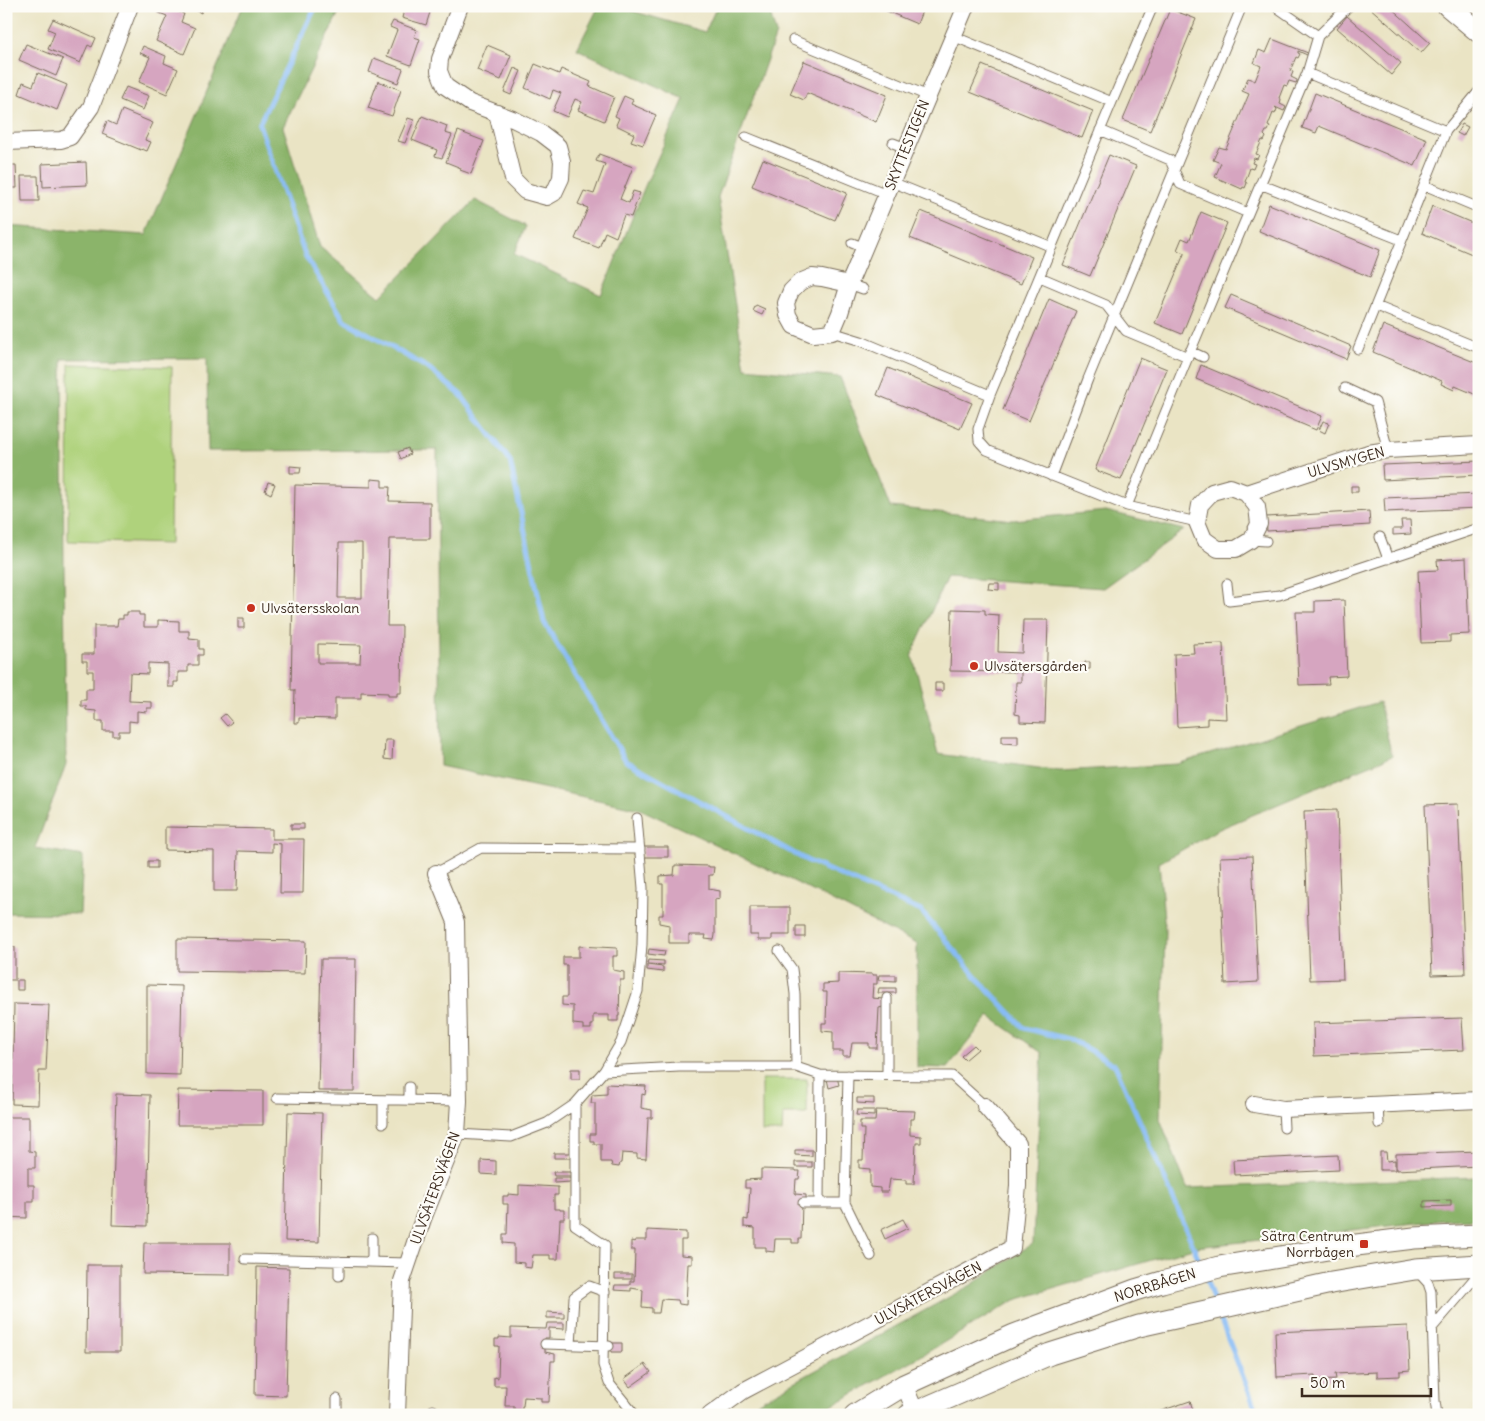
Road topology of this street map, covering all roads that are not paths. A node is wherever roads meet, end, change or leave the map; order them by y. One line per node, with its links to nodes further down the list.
1 (130, 6): 21 (street)
2 (460, 6): 17 (street)
3 (966, 6): 10 (street, SKYTTESTIGEN)
4 (1153, 6): 16 (lane)
5 (1242, 6): 22 (lane)
6 (1275, 6): 11 (lane)
7 (1349, 6): 11 (lane)
8 (1448, 6): 9 (street)
9 (1479, 32)
10 (953, 36): 15 (street, SKYTTESTIGEN); 16 (lane)
11 (1318, 36): 13 (lane)
12 (793, 40): 15 (lane)
13 (1307, 73): 19 (lane); 23 (lane)
14 (1479, 91): 19 (lane)
15 (928, 96): 25 (street, SKYTTESTIGEN)
16 (1112, 102): 18 (lane)
17 (497, 113): 17 (street)
18 (1100, 130): 22 (lane); 29 (lane)
19 (1446, 131): 24 (lane)
20 (746, 137): 25 (lane)
21 (6, 142)
22 (1174, 170): 27 (lane); 33 (lane)
23 (1260, 184): 27 (lane); 28 (lane)
24 (1424, 185): 26 (lane); 28 (lane)
25 (890, 188): 29 (lane); 31 (street, SKYTTESTIGEN)
26 (1479, 208)
27 (1248, 213): 37 (lane)
28 (1401, 240): 32 (lane)
29 (1052, 247): 30 (lane)
30 (1040, 277): 33 (lane); 40 (lane)
31 (856, 286): 34 (street, SKYTTESTIGEN); 34 (street)
32 (1376, 306): 35 (lane); 36 (lane)
33 (1114, 316): 37 (lane); 43 (lane)
34 (832, 332): 40 (lane)
35 (1479, 348)
36 (1358, 349)
37 (1189, 354): 38 (lane); 45 (lane)
38 (1203, 356)
39 (1345, 388): 42 (lane)
40 (990, 395): 43 (lane)
41 (1479, 445): 42 (street, ULVSMYGEN)
42 (1388, 450): 44 (street, ULVSMYGEN)
43 (1051, 476): 45 (lane)
44 (1246, 493): 46 (street, ULVSMYGEN); 46 (street)
45 (1127, 506): 46 (lane)
46 (1197, 522)
47 (1479, 528): 49 (lane)
48 (1380, 537): 49 (lane)
49 (1388, 559): 50 (lane)
50 (1227, 584)
51 (637, 818): 52 (lane)
52 (640, 849): 53 (lane); 57 (lane)
53 (436, 873): 66 (street, ULVSÄTERSVÄGEN)
54 (779, 950): 56 (lane)
55 (887, 998): 60 (lane)
56 (796, 1067): 57 (lane); 58 (lane)
57 (604, 1071): 67 (lane)
58 (820, 1075): 59 (lane); 77 (lane)
59 (848, 1075): 60 (lane); 78 (lane)
60 (887, 1075): 70 (lane)
61 (409, 1087): 64 (lane)
62 (277, 1098): 63 (lane)
63 (383, 1100): 64 (lane); 72 (lane)
64 (409, 1100): 66 (lane)
65 (1479, 1100): 69 (street)
66 (458, 1101): 75 (street, ULVSÄTERSVÄGEN)
67 (575, 1104): 75 (lane); 90 (lane)
68 (1254, 1104): 71 (street)
69 (1378, 1105): 71 (street); 73 (lane)
70 (984, 1106): 101 (street, ULVSÄTERSVÄGEN)
71 (1283, 1109): 74 (lane)
72 (383, 1122)
73 (1380, 1124)
74 (1284, 1128)
75 (457, 1134): 85 (street, ULVSÄTERSVÄGEN)
76 (803, 1203): 77 (lane)
77 (819, 1203): 78 (lane)
78 (845, 1203): 81 (lane)
79 (1479, 1235): 95 (street, NORRBÅGEN)
80 (372, 1238): 84 (lane)
81 (871, 1256)
82 (246, 1259): 83 (lane)
83 (340, 1261): 84 (lane); 89 (lane)
84 (372, 1262): 85 (lane)
85 (408, 1263): 99 (street, ULVSÄTERSVÄGEN)
86 (1479, 1265): 87 (street)
87 (1415, 1269): 91 (lane); 97 (street)
88 (1479, 1273): 91 (lane)
89 (339, 1276)
90 (604, 1292): 93 (lane); 94 (lane)
91 (1432, 1328): 103 (lane)
92 (545, 1344): 93 (lane)
93 (571, 1345): 94 (lane)
94 (606, 1346): 100 (lane)
95 (904, 1385): 97 (street); 102 (street, NORRBÅGEN)
96 (337, 1399): 98 (lane)
97 (914, 1414)
98 (336, 1415)
99 (397, 1415)
100 (635, 1415)
101 (710, 1415)
102 (855, 1415)
103 (1437, 1415)

